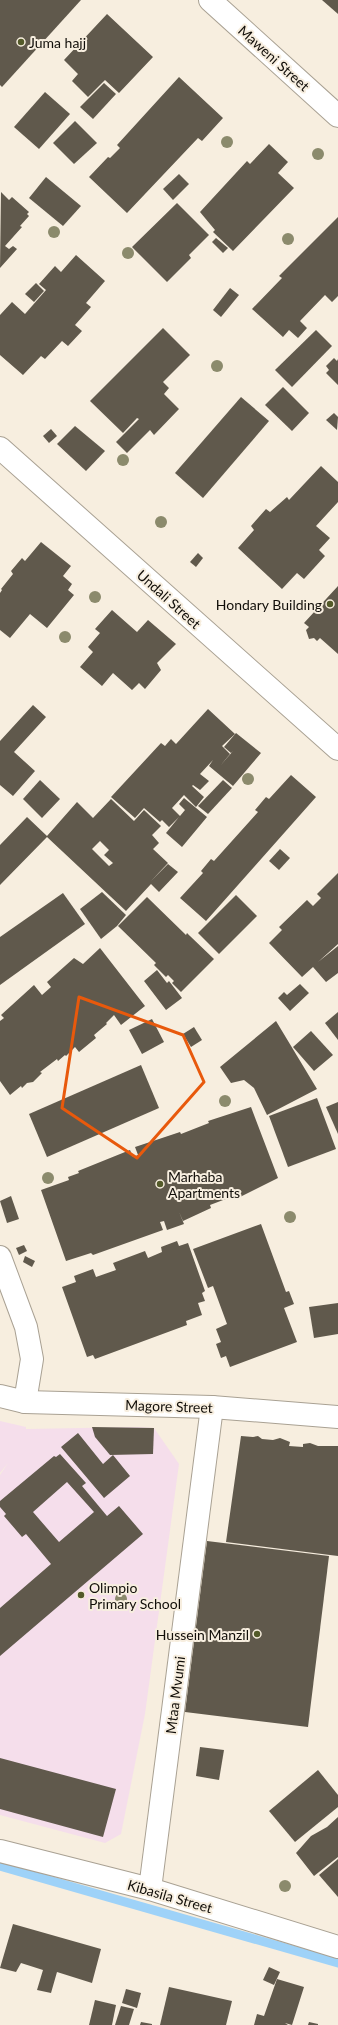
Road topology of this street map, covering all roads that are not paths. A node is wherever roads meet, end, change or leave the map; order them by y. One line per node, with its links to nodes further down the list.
1 (210, 0): 2 (street, Maweni Street)
2 (338, 116)
3 (0, 448): 4 (street, Undali Street)
4 (338, 749)
5 (0, 1257): 7 (street)
6 (0, 1396): 7 (street, Magore Street)
7 (25, 1402): 8 (street, Magore Street)
8 (212, 1407): 9 (street, Magore Street); 11 (street, Mtaa Mvumi)
9 (338, 1417)
10 (0, 1851): 11 (street, Kibasila Street)
11 (150, 1889): 12 (street, Kibasila Street)
12 (338, 1947)

